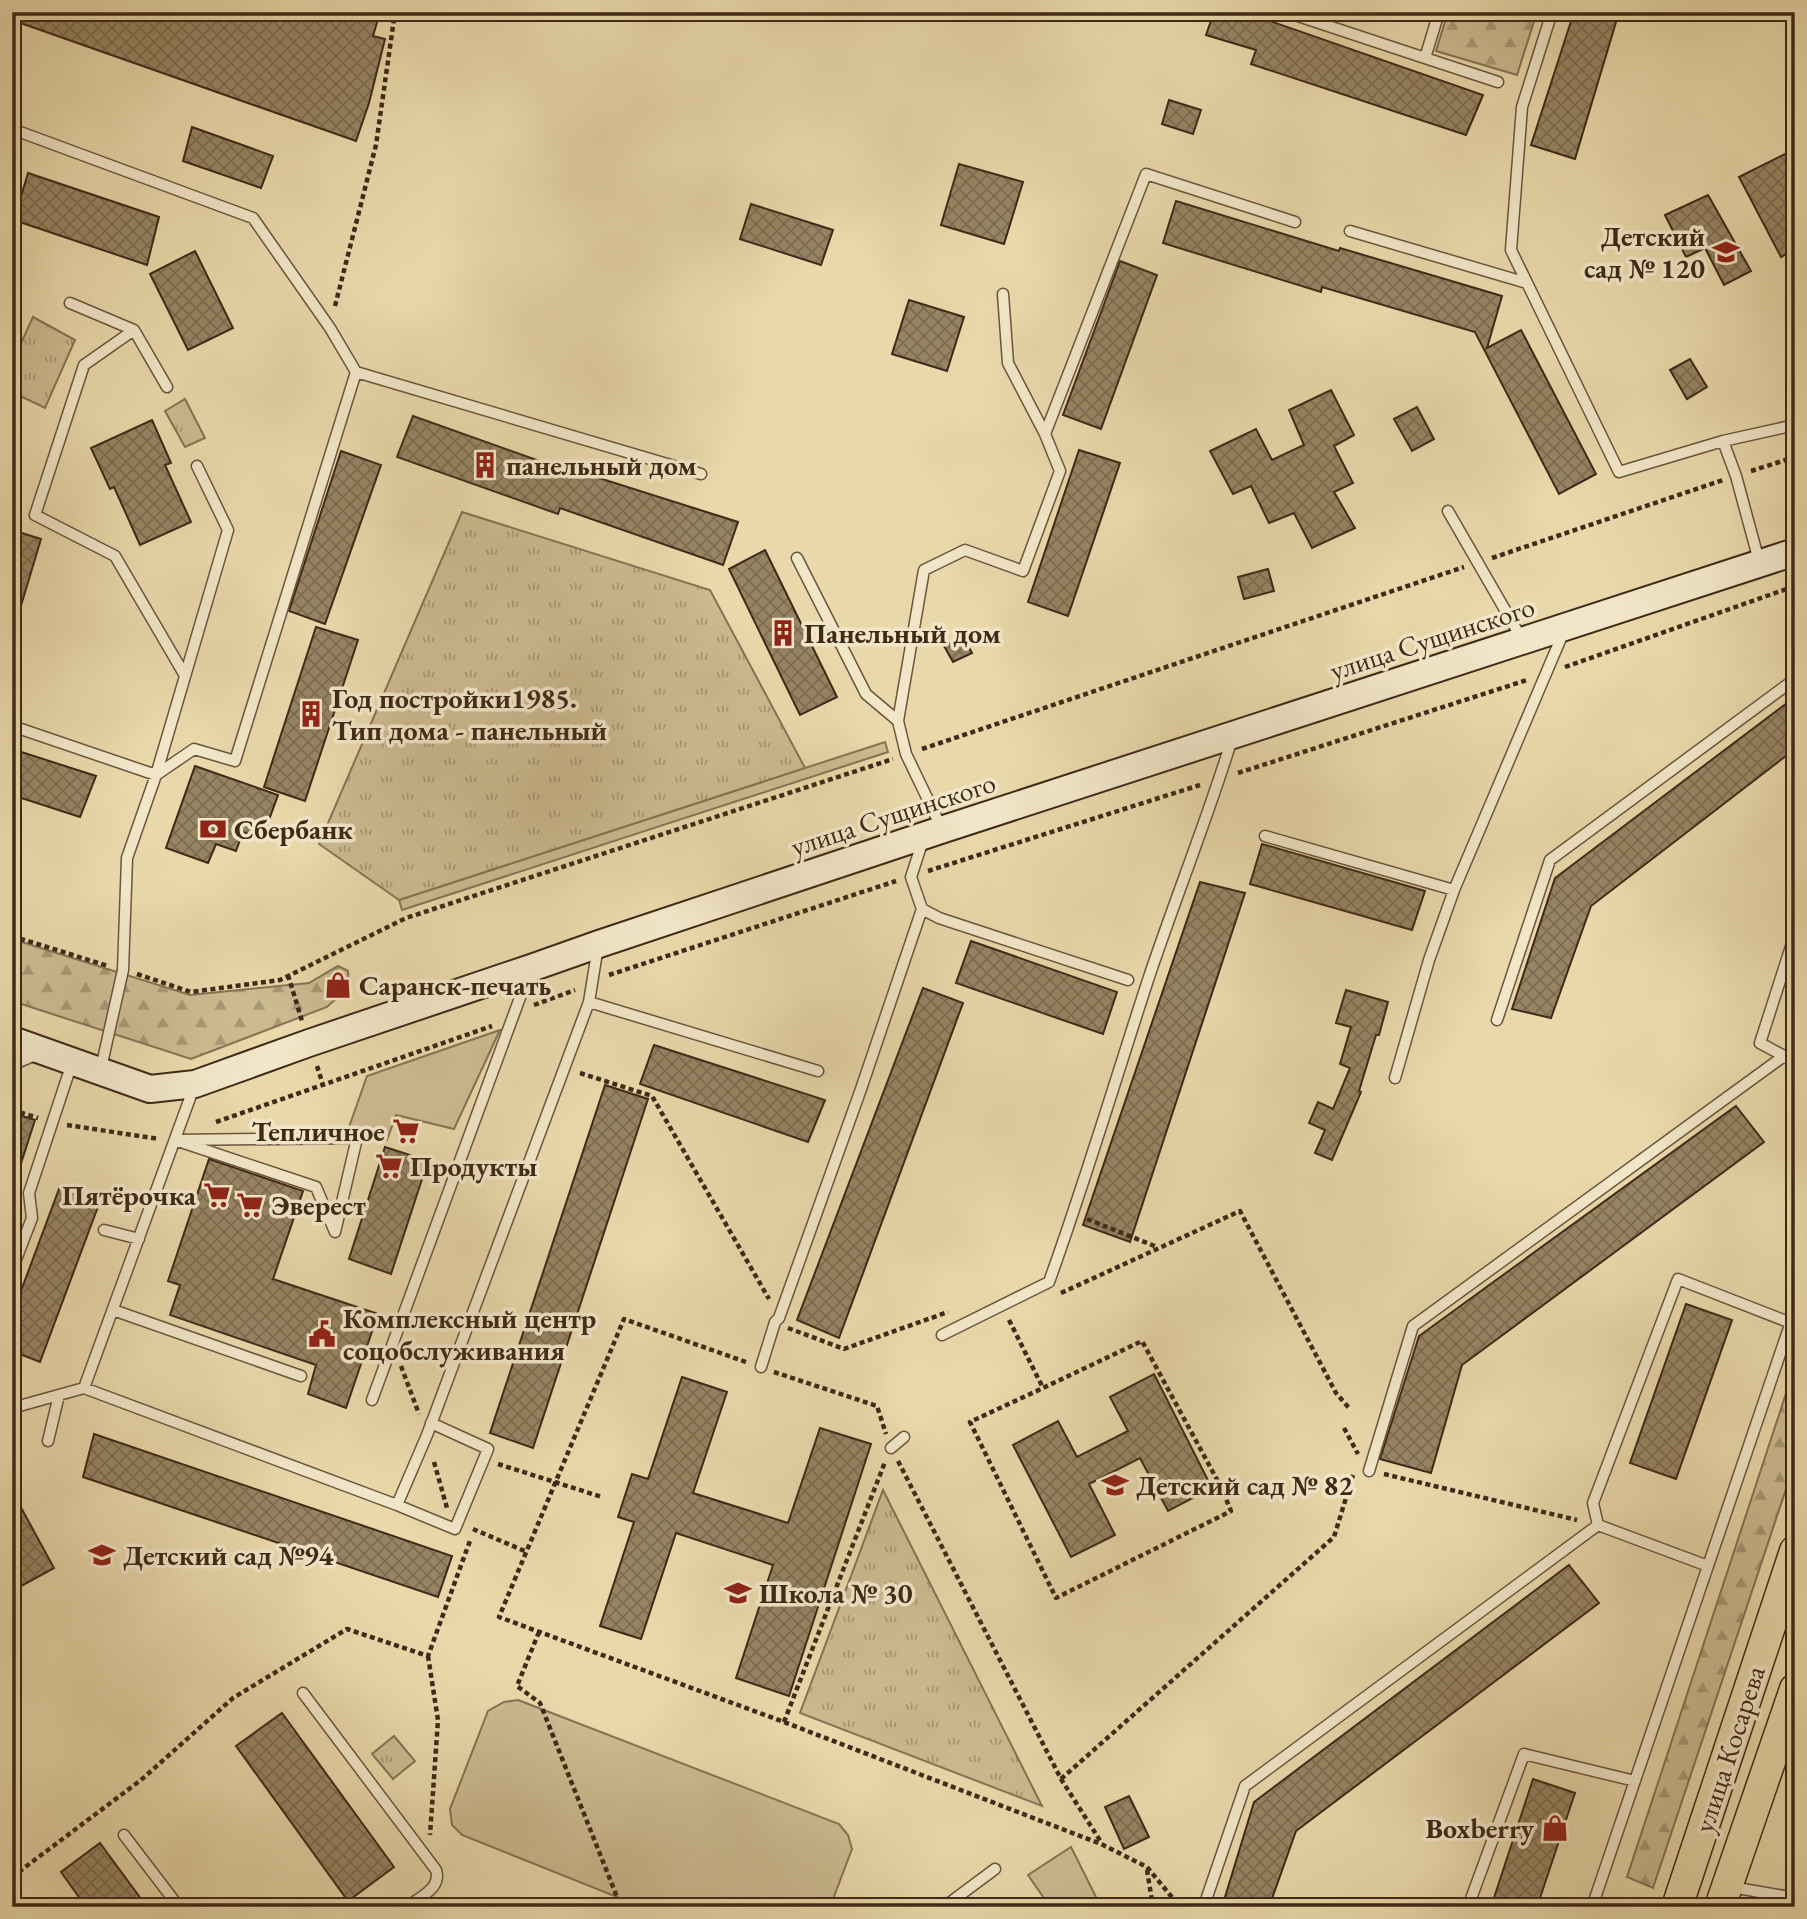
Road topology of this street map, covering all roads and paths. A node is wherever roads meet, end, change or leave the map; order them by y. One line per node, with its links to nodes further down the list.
1 (396, 12): 13 (path)
2 (1286, 12): 5 (lane)
3 (1439, 12): 5 (lane)
4 (1552, 12): 10 (lane)
5 (1425, 58): 6 (lane)
6 (1498, 82)
7 (12, 129): 13 (lane)
8 (1295, 222): 18 (lane)
9 (1350, 230): 10 (lane)
10 (1527, 283): 19 (lane)
11 (1003, 294): 18 (lane)
12 (70, 303): 14 (lane)
13 (330, 328): 15 (lane)
14 (134, 330): 16 (lane); 30 (lane)
15 (356, 372): 21 (lane); 35 (lane)
16 (167, 387)
17 (1795, 425): 19 (lane)
18 (1045, 434): 32 (lane)
19 (1723, 441): 25 (lane)
20 (197, 466): 30 (lane)
21 (701, 474)
22 (1448, 511): 28 (lane)
23 (1795, 552): 25 (street, улица Сущинского)
24 (797, 558): 32 (lane)
25 (1760, 563): 27 (street, улица Сущинского)
26 (1795, 586): 29 (path)
27 (1566, 627): 28 (street, улица Сущинского); 29 (lane)
28 (1523, 641): 34 (street, улица Сущинского)
29 (1547, 673): 36 (path); 40 (lane)
30 (184, 674): 35 (lane)
31 (1795, 679): 49 (lane)
32 (898, 721): 37 (lane)
33 (12, 726): 35 (lane)
34 (1233, 735): 36 (lane); 37 (street, улица Сущинского)
35 (156, 775): 58 (lane)
36 (1220, 779): 39 (path); 64 (lane)
37 (933, 833): 39 (lane); 43 (street, улица Сущинского)
38 (1265, 836): 40 (lane)
39 (911, 877): 41 (lane); 46 (path)
40 (1454, 890): 59 (lane)
41 (922, 909): 45 (lane); 73 (lane)
42 (1795, 934): 52 (lane)
43 (599, 944): 44 (street, улица Сущинского); 46 (lane)
44 (531, 968): 48 (lane); 60 (street, улица Сущинского)
45 (1128, 980)
46 (593, 981): 47 (lane); 48 (path)
47 (589, 1002): 56 (lane); 57 (lane)
48 (514, 1016): 63 (path); 82 (lane)
49 (1497, 1020)
50 (12, 1040): 51 (street, улица Сущинского)
51 (44, 1052): 53 (street, улица Сущинского); 55 (lane)
52 (1784, 1056): 54 (lane); 92 (lane)
53 (72, 1062): 58 (street, улица Сущинского); 62 (lane)
54 (1795, 1062)
55 (12, 1065)
56 (564, 1069): 73 (path); 85 (lane)
57 (818, 1071)
58 (100, 1072): 60 (street, улица Сущинского)
59 (1395, 1078)
60 (195, 1084): 63 (lane)
61 (12, 1110): 62 (path)
62 (52, 1122): 63 (path); 68 (lane)
63 (175, 1140): 63 (lane); 66 (lane)
64 (1073, 1214): 67 (path); 72 (lane)
65 (104, 1230): 66 (lane)
66 (139, 1239): 70 (lane)
67 (1158, 1247): 69 (path); 84 (path)
68 (12, 1270)
69 (1058, 1294)
70 (113, 1310): 78 (lane); 79 (lane)
71 (1795, 1310): 74 (lane)
72 (992, 1311): 73 (path); 76 (lane)
73 (777, 1320): 77 (lane)
74 (1791, 1323): 97 (lane); 101 (lane)
75 (1008, 1325): 80 (path)
76 (942, 1335)
77 (761, 1367): 89 (path); 93 (path)
78 (301, 1376)
79 (84, 1388): 81 (lane); 95 (lane)
80 (1043, 1388): 80 (path)
81 (59, 1395): 83 (lane); 88 (lane)
82 (372, 1400)
83 (12, 1408)
84 (1349, 1408)
85 (431, 1423): 90 (lane); 95 (lane)
86 (1344, 1427): 91 (path)
87 (904, 1437): 89 (lane)
88 (48, 1441)
89 (891, 1448): 106 (path); 107 (path)
90 (484, 1459): 93 (path); 96 (lane)
91 (1356, 1468): 92 (path); 107 (path)
92 (1369, 1471): 97 (path)
93 (555, 1482): 94 (path); 100 (path)
94 (602, 1497)
95 (397, 1504): 96 (lane)
96 (458, 1523): 98 (path)
97 (1598, 1525): 101 (lane); 117 (lane)
98 (474, 1529): 100 (path); 103 (path)
99 (1795, 1551): 126 (main road, улица Косарева)
100 (527, 1552): 102 (path)
101 (1708, 1566): 108 (lane)
102 (539, 1632): 106 (path); 120 (path)
103 (429, 1656): 111 (path); 114 (path)
104 (1795, 1689): 115 (main road, улица Косарева)
105 (303, 1693): 111 (lane)
106 (784, 1722): 110 (path)
107 (1061, 1779): 110 (path)
108 (1635, 1782): 124 (lane); 125 (lane)
109 (124, 1835): 118 (lane)
110 (1101, 1844): 112 (path)
111 (429, 1860): 119 (lane)
112 (1147, 1867): 122 (path); 123 (path)
113 (995, 1869): 121 (lane)
114 (12, 1877)
115 (1724, 1896): 116 (lane)
116 (1795, 1896)
117 (1207, 1897)
118 (179, 1907)
119 (407, 1907)
120 (621, 1907)
121 (944, 1907)
122 (1153, 1907)
123 (1180, 1907)
124 (1468, 1907)
125 (1592, 1907)
126 (1677, 1907)

